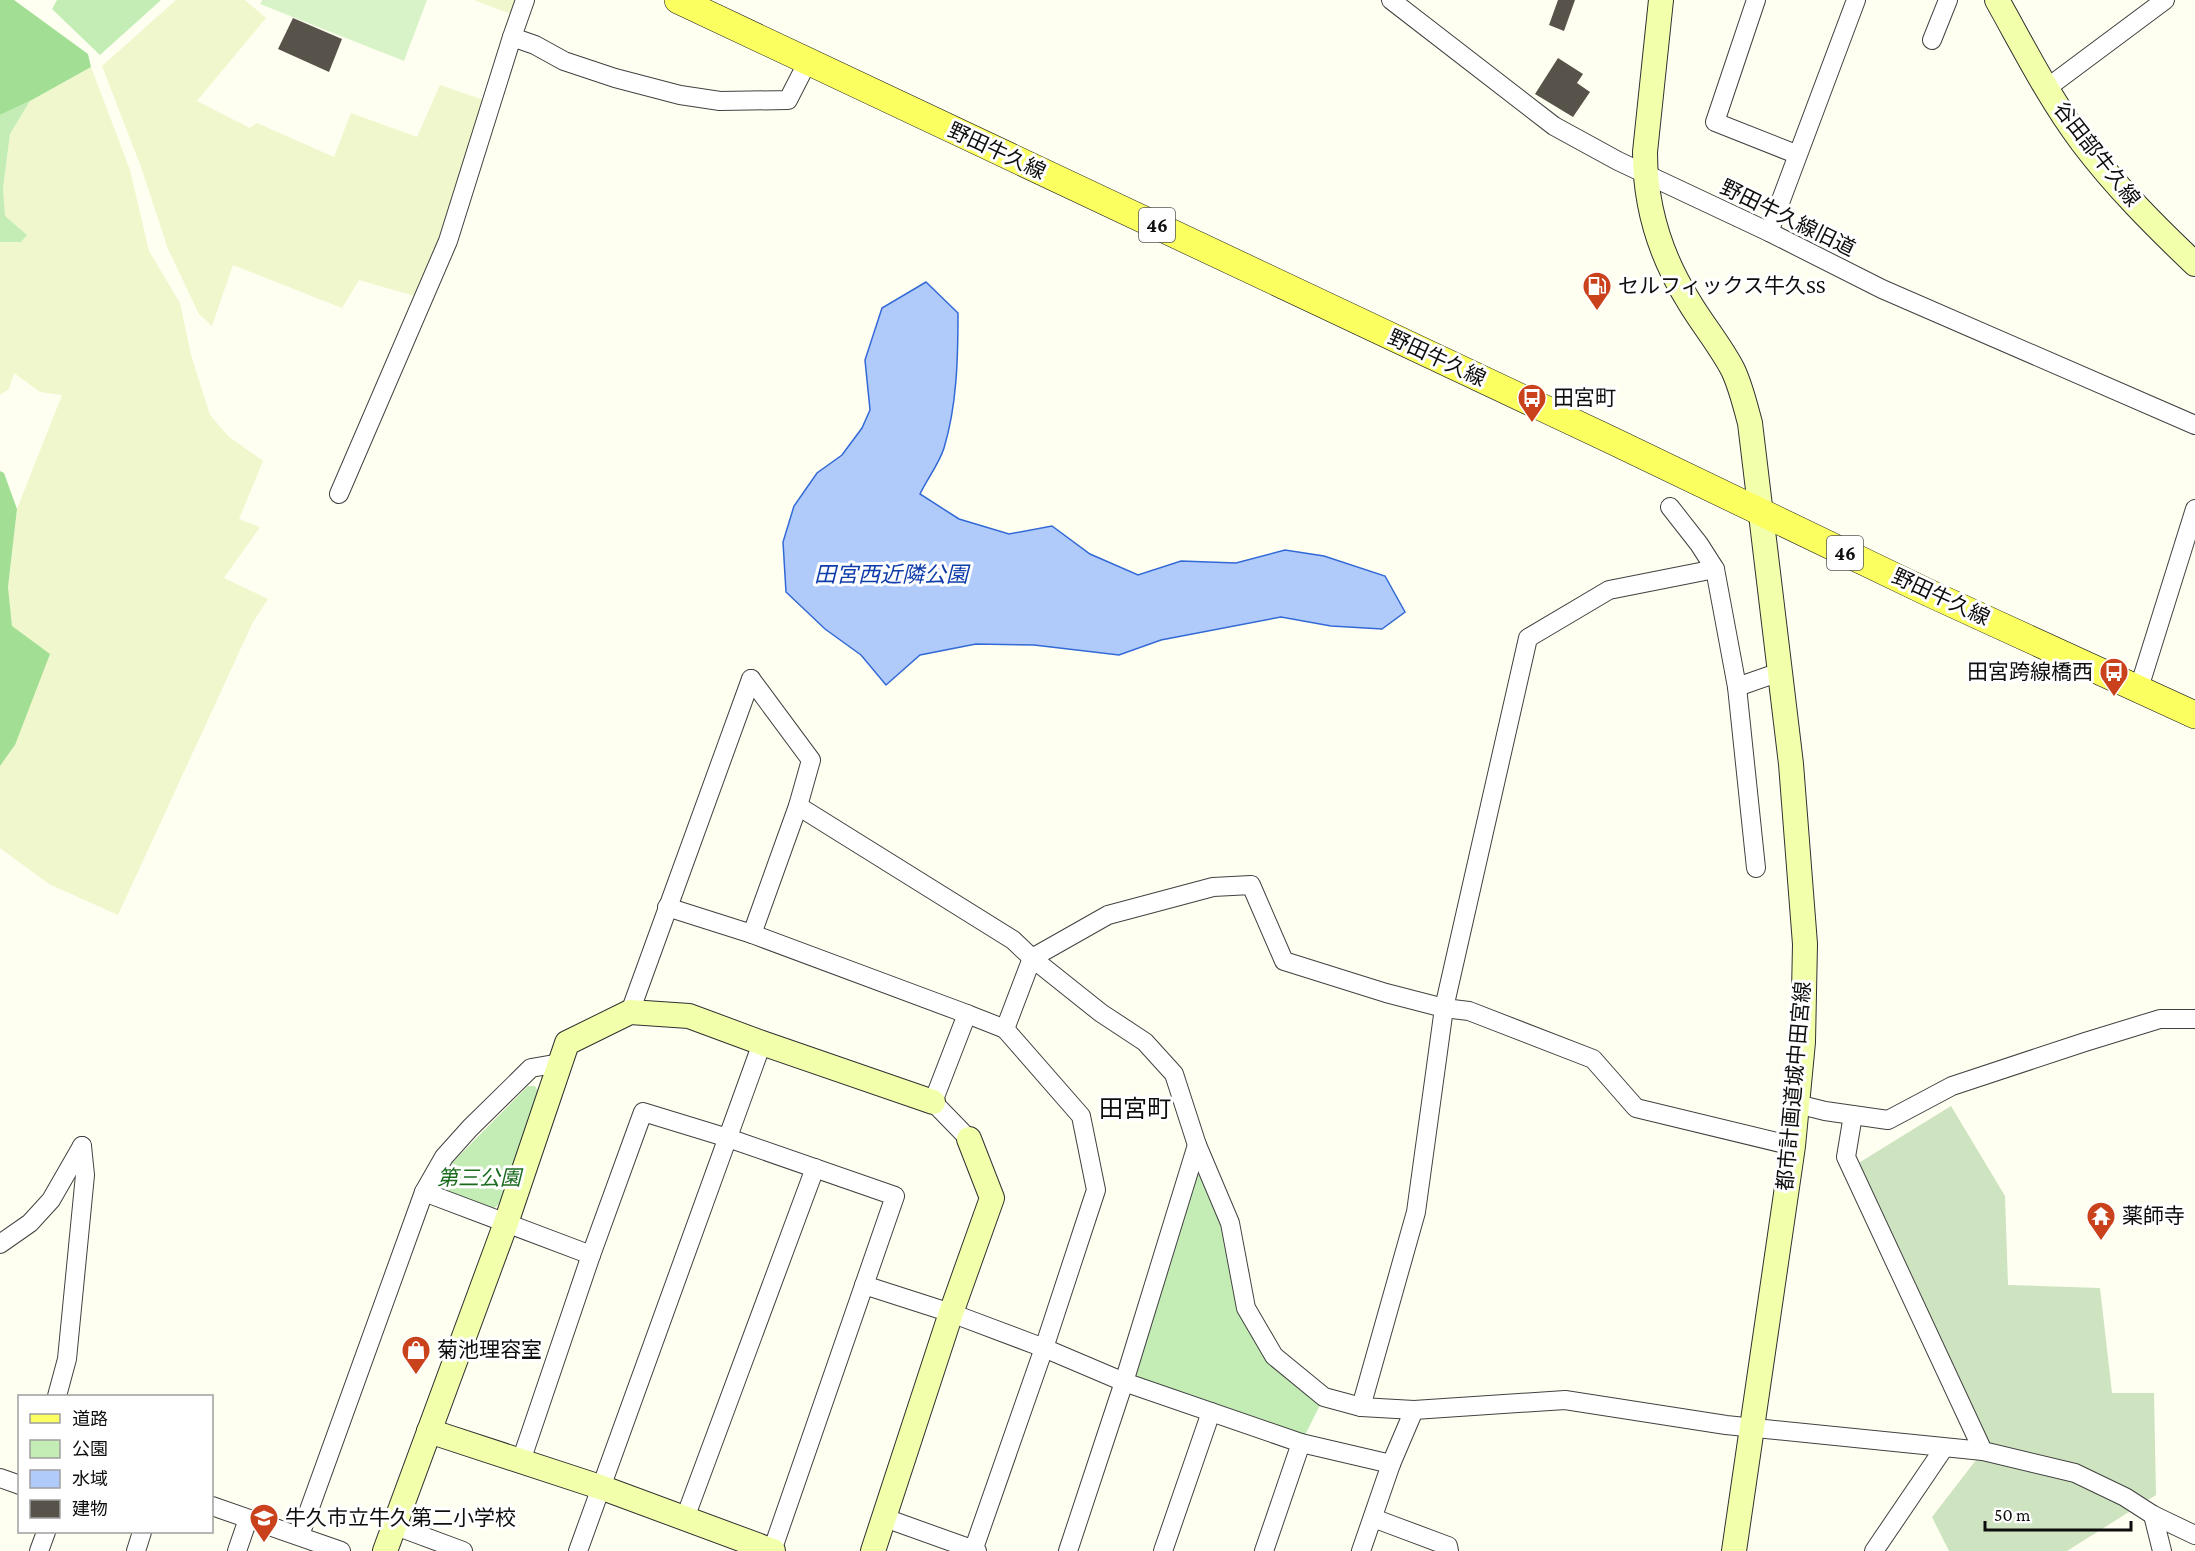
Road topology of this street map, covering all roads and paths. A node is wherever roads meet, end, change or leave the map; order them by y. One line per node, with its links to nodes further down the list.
1 (525, 0): 10 (street)
2 (678, 0): 12 (main road, 野田牛久線 / 46)
3 (1391, 0): 15 (street, 野田牛久線旧道)
4 (1661, 0): 15 (street, 都市計画道城中田宮線)
5 (1756, 0): 14 (street)
6 (1856, 0): 14 (street)
7 (1948, 0): 11 (street)
8 (1997, 0): 13 (street, 谷田部牛久線)
9 (2165, 0): 13 (street)
10 (512, 37): 12 (street); 19 (street)
11 (1932, 40)
12 (808, 61): 22 (main road, 野田牛久線 / 46)
13 (2047, 88): 17 (street, 谷田部牛久線)
14 (1796, 154): 16 (street)
15 (1645, 174): 16 (street, 野田牛久線旧道); 22 (street, 都市計画道城中田宮線)
16 (1769, 232): 18 (street, 野田牛久線旧道)
17 (2195, 264)
18 (2195, 425)
19 (339, 494)
20 (1670, 507): 23 (street)
21 (2195, 509): 26 (street)
22 (1761, 512): 24 (street, 都市計画道城中田宮線); 26 (main road, 野田牛久線 / 46)
23 (1715, 569): 25 (street); 33 (street)
24 (1780, 672): 25 (street); 41 (street, 都市計画道城中田宮線)
25 (1737, 687): 29 (street)
26 (2139, 688): 27 (main road, 野田牛久線 / 46)
27 (2195, 715)
28 (798, 806): 30 (street); 31 (street); 32 (street)
29 (1756, 868)
30 (667, 907): 31 (street); 34 (street)
31 (752, 934): 35 (street)
32 (1032, 958): 33 (street); 37 (street); 45 (street)
33 (1444, 1008): 46 (street); 57 (street)
34 (630, 1012): 38 (street); 39 (street)
35 (967, 1014): 37 (street); 40 (street)
36 (2195, 1019): 42 (street)
37 (1005, 1029): 54 (street)
38 (762, 1043): 40 (street); 43 (street)
39 (560, 1063): 48 (street); 49 (street)
40 (933, 1102): 44 (street)
41 (1797, 1104): 42 (street); 46 (street, 都市計画道城中田宮線)
42 (1853, 1115): 64 (street)
43 (728, 1138): 47 (street); 51 (street); 69 (street)
44 (969, 1139): 53 (street)
45 (1197, 1145): 55 (street); 57 (street)
46 (1793, 1146): 60 (street, 都市計画道城中田宮線)
47 (815, 1168): 52 (street); 72 (street)
48 (424, 1192): 49 (street); 80 (street)
49 (506, 1222): 51 (street); 61 (street)
50 (0, 1244): 56 (street)
51 (591, 1256): 65 (street)
52 (864, 1285): 53 (street); 88 (street)
53 (951, 1313): 54 (street); 73 (street)
54 (1044, 1348): 55 (street); 90 (street)
55 (1124, 1382): 59 (street); 91 (street)
56 (57, 1395)
57 (1361, 1407): 58 (street)
58 (1414, 1410): 60 (street); 66 (street)
59 (1211, 1412): 62 (street); 92 (street)
60 (1751, 1428): 63 (street); 96 (street, 都市計画道城中田宮線)
61 (429, 1431): 65 (street); 76 (street)
62 (1301, 1443): 66 (street); 93 (street)
63 (1944, 1448): 64 (street); 97 (street)
64 (1983, 1451): 71 (street)
65 (521, 1461): 69 (street)
66 (1391, 1464): 74 (street)
67 (0, 1478): 68 (street)
68 (18, 1484)
69 (603, 1488): 72 (street); 87 (street)
70 (213, 1506): 75 (street)
71 (2152, 1515): 79 (street); 98 (street)
72 (685, 1518): 88 (street)
73 (885, 1518): 89 (street); 90 (street)
74 (1373, 1518): 94 (street); 95 (street)
75 (248, 1519): 80 (street); 83 (street)
76 (393, 1525): 85 (street); 86 (street)
77 (46, 1533): 81 (street)
78 (142, 1533): 82 (street)
79 (2195, 1535)
80 (300, 1536): 84 (street)
81 (39, 1551)
82 (136, 1551)
83 (237, 1551)
84 (341, 1551)
85 (385, 1551)
86 (463, 1551)
87 (578, 1551)
88 (772, 1551)
89 (873, 1551)
90 (974, 1551)
91 (1068, 1551)
92 (1163, 1551)
93 (1264, 1551)
94 (1361, 1551)
95 (1449, 1551)
96 (1734, 1551)
97 (1874, 1551)
98 (2162, 1551)

